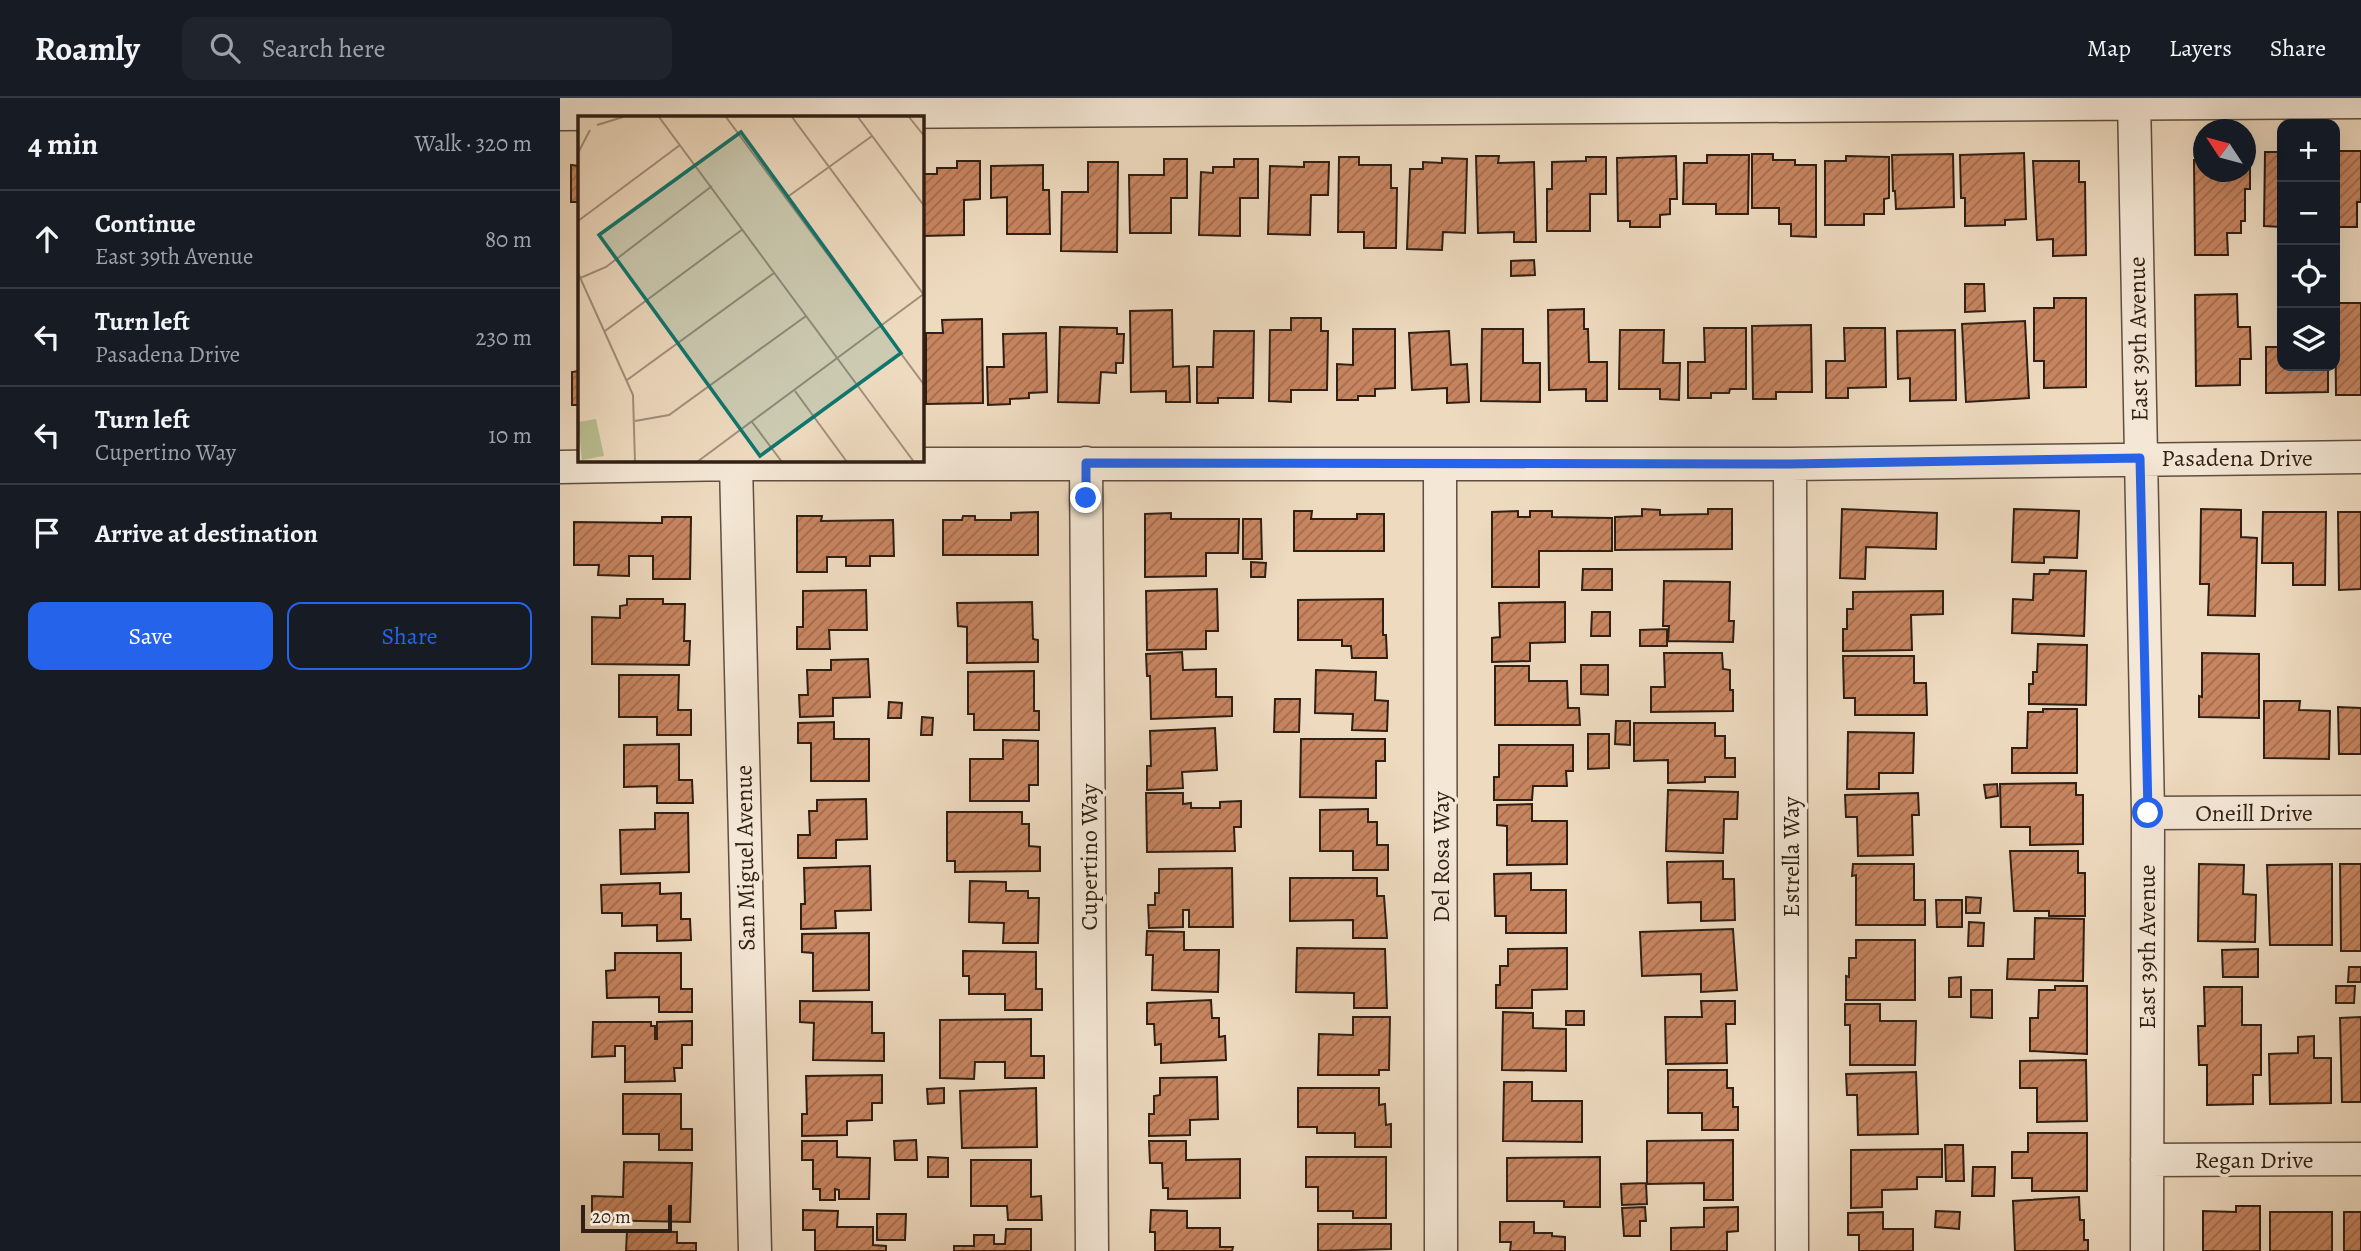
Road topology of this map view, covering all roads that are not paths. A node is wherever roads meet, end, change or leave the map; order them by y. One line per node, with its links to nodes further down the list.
1 (2134, 100): 2 (street); 3 (street); 6 (street, East 39th Avenue)
2 (2361, 102)
3 (1088, 105): 4 (street)
4 (560, 114)
5 (2361, 457): 6 (street, Pasadena Drive)
6 (2140, 458): 10 (street, Pasadena Drive); 13 (street, East 39th Avenue)
7 (1086, 463): 8 (street, Pasadena Drive); 9 (street, Pasadena Drive); 17 (street, Cupertino Way)
8 (736, 464): 11 (street, Pasadena Drive); 16 (street, San Miguel Avenue)
9 (1440, 464): 10 (street, Pasadena Drive); 18 (street, Del Rosa Way)
10 (1790, 464): 19 (street, Estrella Way)
11 (560, 467)
12 (2361, 812): 13 (street, Oneill Drive)
13 (2148, 813): 15 (street, East 39th Avenue)
14 (2361, 1159): 15 (street, Regan Drive)
15 (2147, 1160): 20 (street, East 39th Avenue)
16 (754, 1251)
17 (1091, 1251)
18 (1441, 1251)
19 (1792, 1251)
20 (2147, 1251)

